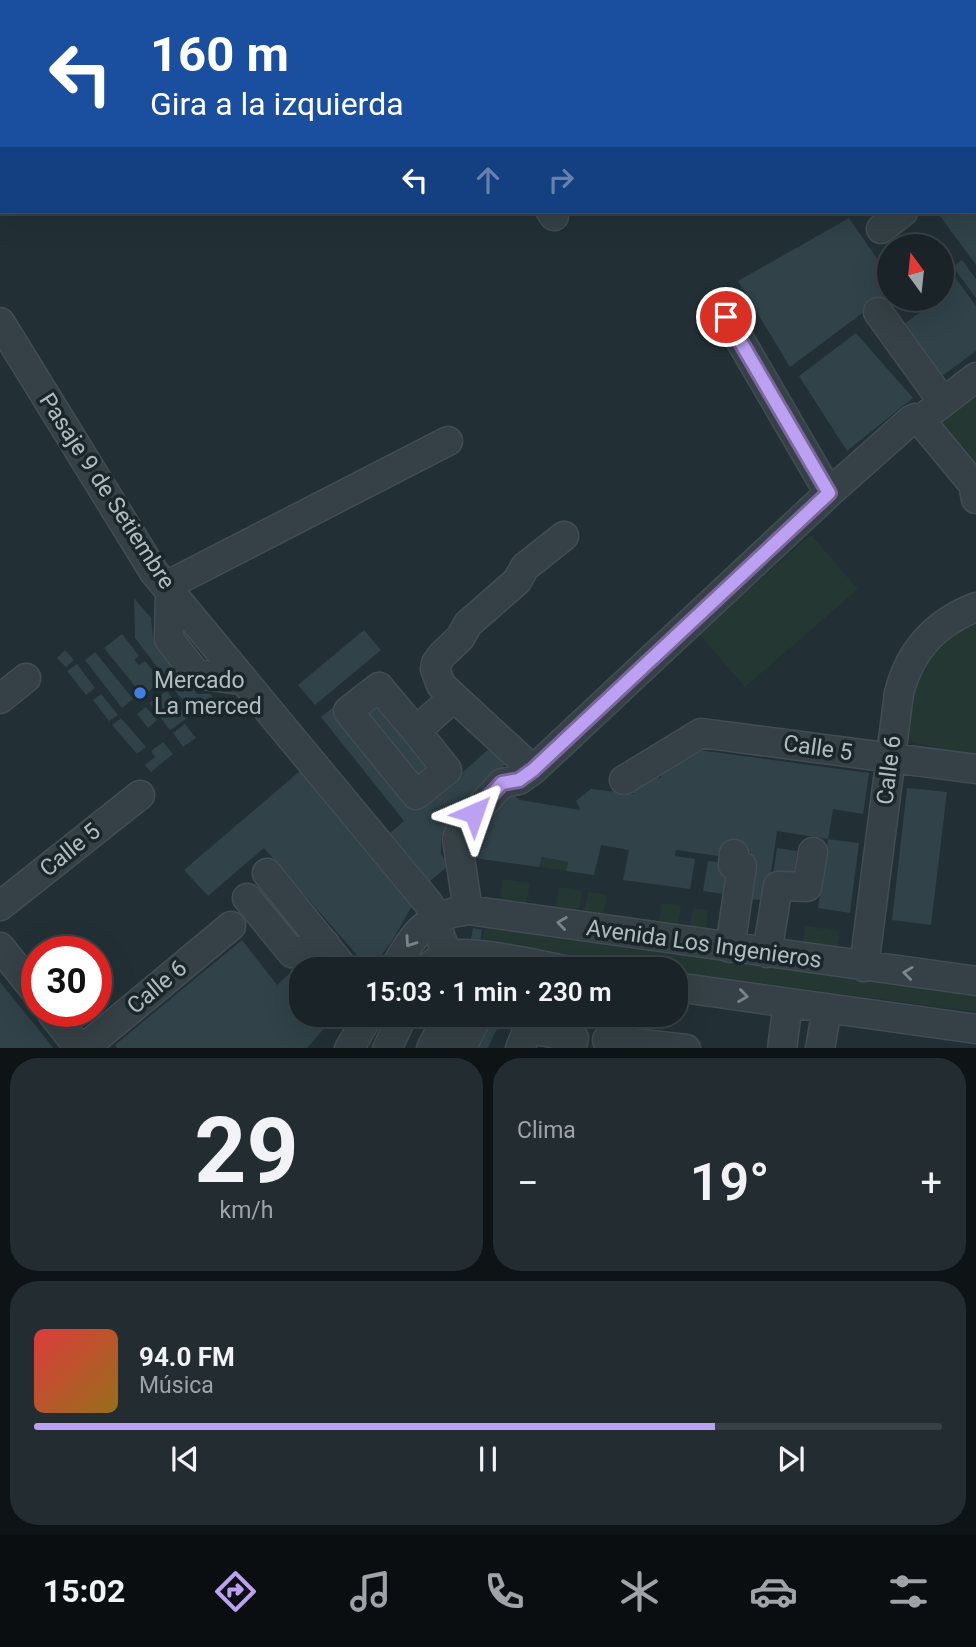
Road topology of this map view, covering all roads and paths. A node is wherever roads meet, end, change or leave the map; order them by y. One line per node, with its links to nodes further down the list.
1 (900, 214): 2 (street)
2 (881, 229)
3 (878, 312): 7 (street)
4 (726, 317): 11 (street)
5 (0, 322): 13 (street, Pasaje 9 de Setiembre)
6 (976, 377): 7 (street)
7 (943, 402): 8 (street)
8 (918, 419): 10 (street); 11 (street)
9 (448, 441): 13 (street)
10 (975, 488)
11 (829, 493): 21 (street)
12 (565, 536): 16 (street)
13 (168, 589): 30 (street, Pasaje 9 de Setiembre)
14 (976, 607): 19 (street, Calle 6)
15 (26, 678): 17 (street)
16 (454, 697): 18 (street); 21 (street)
17 (0, 699)
18 (416, 731)
19 (891, 758): 20 (street, Calle 5); 22 (street, Calle 5); 41 (street, Calle 6)
20 (976, 769)
21 (533, 770): 29 (street)
22 (624, 780)
23 (140, 795): 28 (street, Calle 5)
24 (813, 852): 35 (street)
25 (734, 854): 34 (street)
26 (267, 873): 32 (street)
27 (247, 898): 32 (street)
28 (0, 906)
29 (468, 910): 30 (street, Avenida Los Ingenieros); 34 (street, Avenida Los Ingenieros, one-way to 29)
30 (434, 920): 37 (street, one-way to 37); 38 (street, Pasaje 9 de Setiembre)
31 (231, 926): 54 (street, Calle 6)
32 (325, 944): 36 (street)
33 (0, 947): 42 (street)
34 (730, 948): 35 (street, Avenida Los Ingenieros)
35 (767, 953): 41 (street, Avenida Los Ingenieros)
36 (335, 957)
37 (402, 957)
38 (437, 957)
39 (453, 957): 40 (street)
40 (488, 957)
41 (863, 967): 43 (street, Avenida Los Ingenieros, one-way to 41)
42 (21, 973)
43 (976, 981)
44 (688, 989): 45 (street, Avenida Los Ingenieros, one-way to 45)
45 (788, 1003): 46 (street, Avenida Los Ingenieros); 62 (street)
46 (827, 1008): 52 (street, Avenida Los Ingenieros); 63 (street)
47 (64, 1027): 54 (street)
48 (362, 1027): 55 (street)
49 (397, 1027): 56 (street)
50 (442, 1027): 57 (street)
51 (471, 1027): 58 (street)
52 (976, 1030)
53 (608, 1035): 61 (street)
54 (82, 1048)
55 (349, 1048)
56 (387, 1048)
57 (431, 1048)
58 (461, 1048)
59 (520, 1048): 60 (street)
60 (571, 1048)
61 (686, 1048)
62 (782, 1048)
63 (820, 1048)

